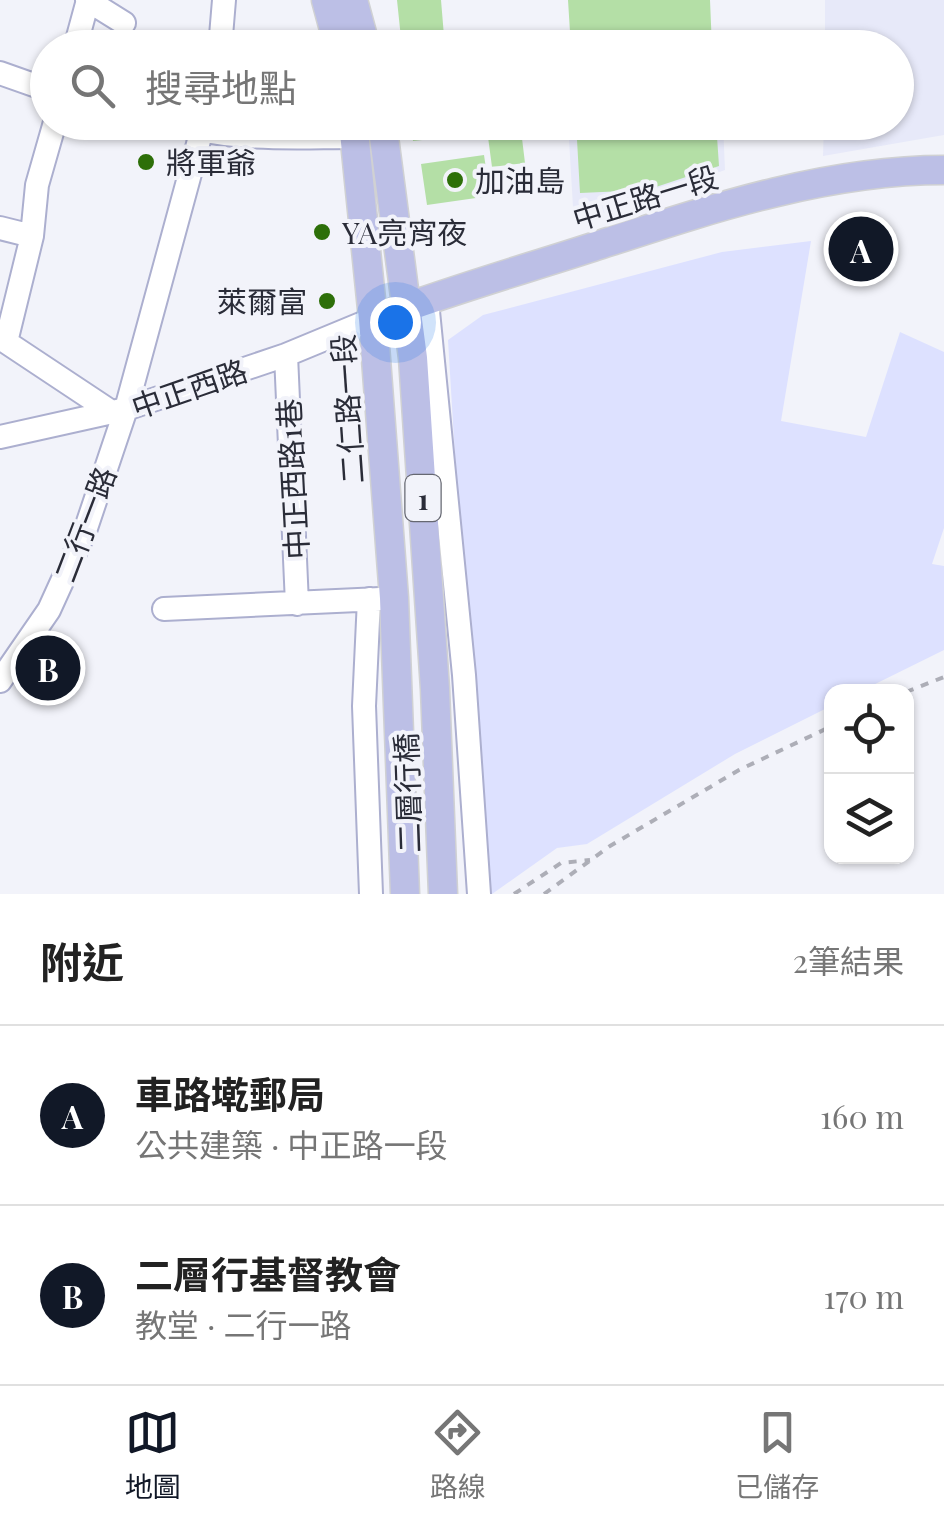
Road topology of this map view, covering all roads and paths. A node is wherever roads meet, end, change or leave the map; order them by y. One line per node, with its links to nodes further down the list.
1 (87, 0): 5 (street); 6 (street)
2 (224, 0): 7 (street)
3 (326, 0): 8 (main road)
4 (353, 0): 9 (main road)
5 (124, 23)
6 (80, 30)
7 (222, 30)
8 (334, 30)
9 (361, 30)
10 (0, 73): 11 (street)
11 (30, 84)
12 (50, 140): 18 (street)
13 (199, 140): 22 (street, 二行一路)
14 (355, 140): 20 (main road, 二仁路一段 / 1)
15 (385, 140): 19 (main road, 1)
16 (944, 170): 19 (main road, 中正路一段)
17 (0, 228): 18 (street)
18 (32, 236): 22 (street)
19 (416, 304): 20 (main road, 中正路一段); 35 (main road, 二層行橋 / 1); 36 (street)
20 (372, 320): 21 (street, 中正西路); 24 (main road, 二仁路一段 / 1)
21 (286, 355): 22 (street, 中正西路); 25 (street, 中正西路1巷)
22 (120, 411): 23 (street, 中正西路); 28 (street, 二行一路)
23 (0, 437)
24 (381, 599): 25 (street); 30 (main road, 二仁路一段 / 1); 33 (street)
25 (297, 604): 26 (street)
26 (164, 609)
27 (944, 677): 29 (path)
28 (0, 681)
29 (914, 689)
30 (398, 692): 34 (main road, 二層行橋 / 1)
31 (824, 730): 32 (path)
32 (591, 860): 37 (path); 38 (path)
33 (371, 894)
34 (405, 894)
35 (443, 894)
36 (479, 894)
37 (514, 894)
38 (544, 894)

